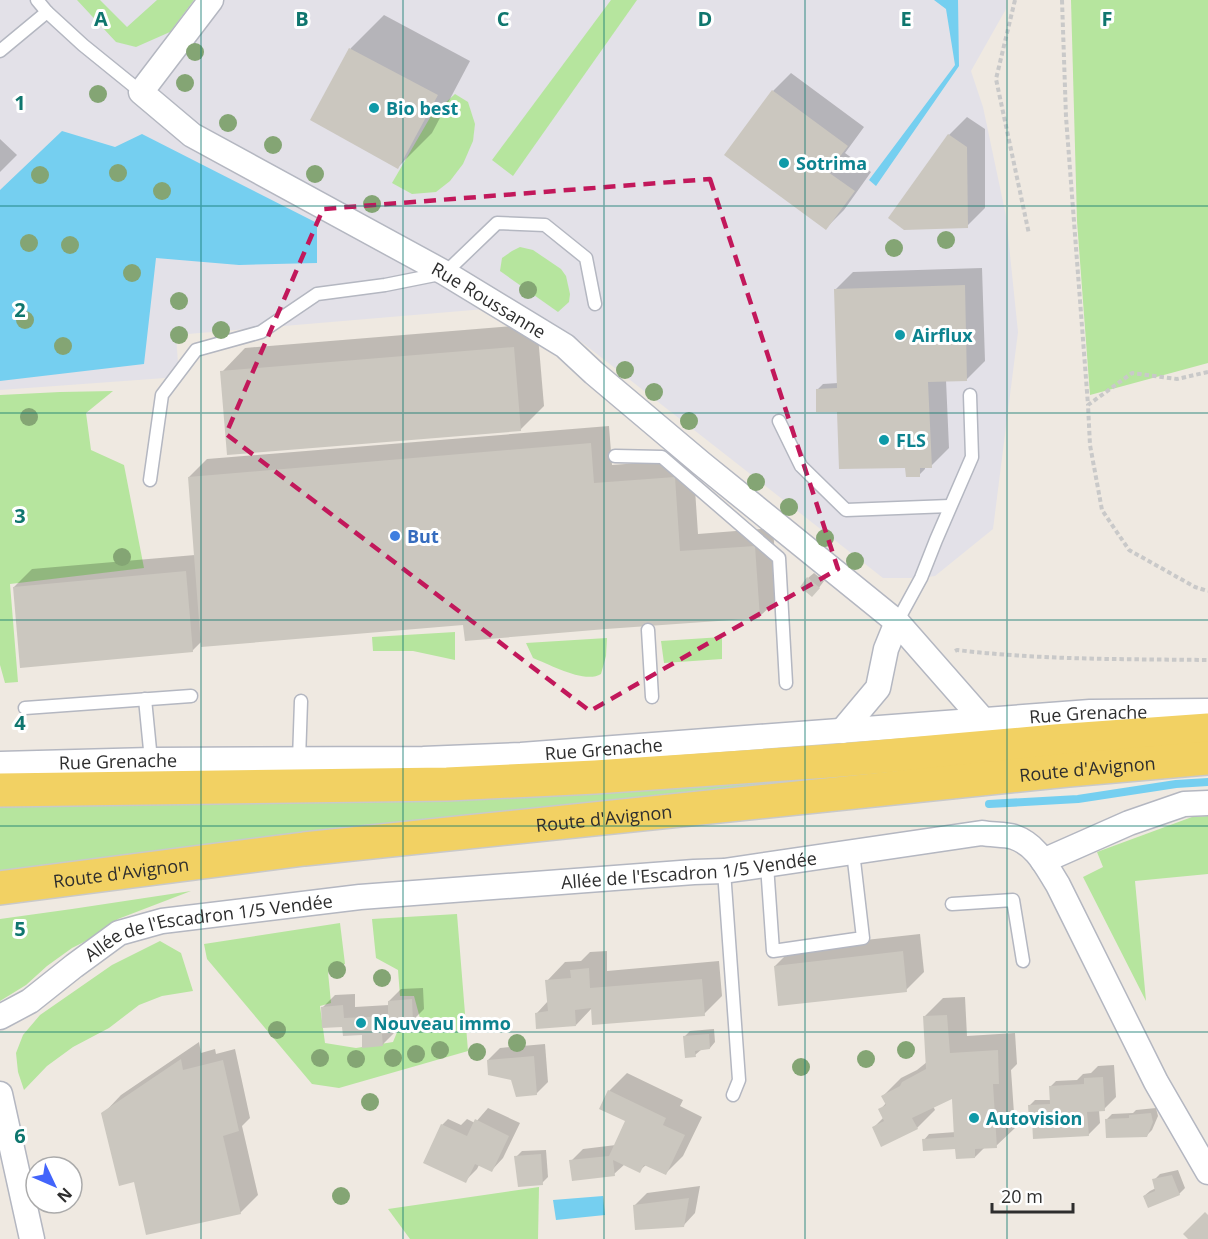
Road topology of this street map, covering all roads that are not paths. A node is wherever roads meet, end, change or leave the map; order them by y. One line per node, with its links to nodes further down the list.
1 (37, 0): 3 (lane)
2 (211, 0): 5 (street)
3 (47, 12): 4 (lane); 5 (lane)
4 (0, 51)
5 (141, 92): 6 (street, Rue Roussanne)
6 (445, 273): 7 (lane); 11 (lane); 13 (street, Rue Roussanne)
7 (595, 304)
8 (970, 395): 12 (lane)
9 (779, 422): 12 (lane)
10 (615, 456): 15 (lane)
11 (150, 480)
12 (950, 507): 13 (lane)
13 (897, 622): 22 (street, Rue Roussanne); 24 (street)
14 (648, 630): 17 (lane)
15 (786, 683)
16 (191, 696): 18 (lane)
17 (652, 697)
18 (145, 699): 20 (lane); 26 (lane)
19 (301, 701): 27 (lane)
20 (25, 708)
21 (1208, 711): 22 (street, Rue Grenache)
22 (983, 720): 24 (street, Rue Grenache)
23 (1208, 729): 29 (main road, Route d'Avignon)
24 (842, 731): 27 (street, Rue Grenache)
25 (1208, 758): 35 (main road, Route d'Avignon)
26 (151, 760): 27 (street, Rue Grenache); 28 (street, Rue Grenache)
27 (299, 760)
28 (0, 764)
29 (0, 790)
30 (1208, 802): 32 (street)
31 (853, 852): 32 (street, Allée de l'Escadron 1/5 Vendée); 33 (street, Allée de l'Escadron 1/5 Vendée); 33 (lane)
32 (1044, 861): 41 (street, Allée de l'Escadron 1/5 Vendée)
33 (767, 865): 34 (street, Allée de l'Escadron 1/5 Vendée)
34 (724, 871): 38 (street, Allée de l'Escadron 1/5 Vendée); 40 (lane)
35 (0, 888)
36 (952, 904): 37 (lane)
37 (1023, 961)
38 (0, 1017)
39 (0, 1094): 42 (street)
40 (733, 1095)
41 (1208, 1172)
42 (32, 1239)

